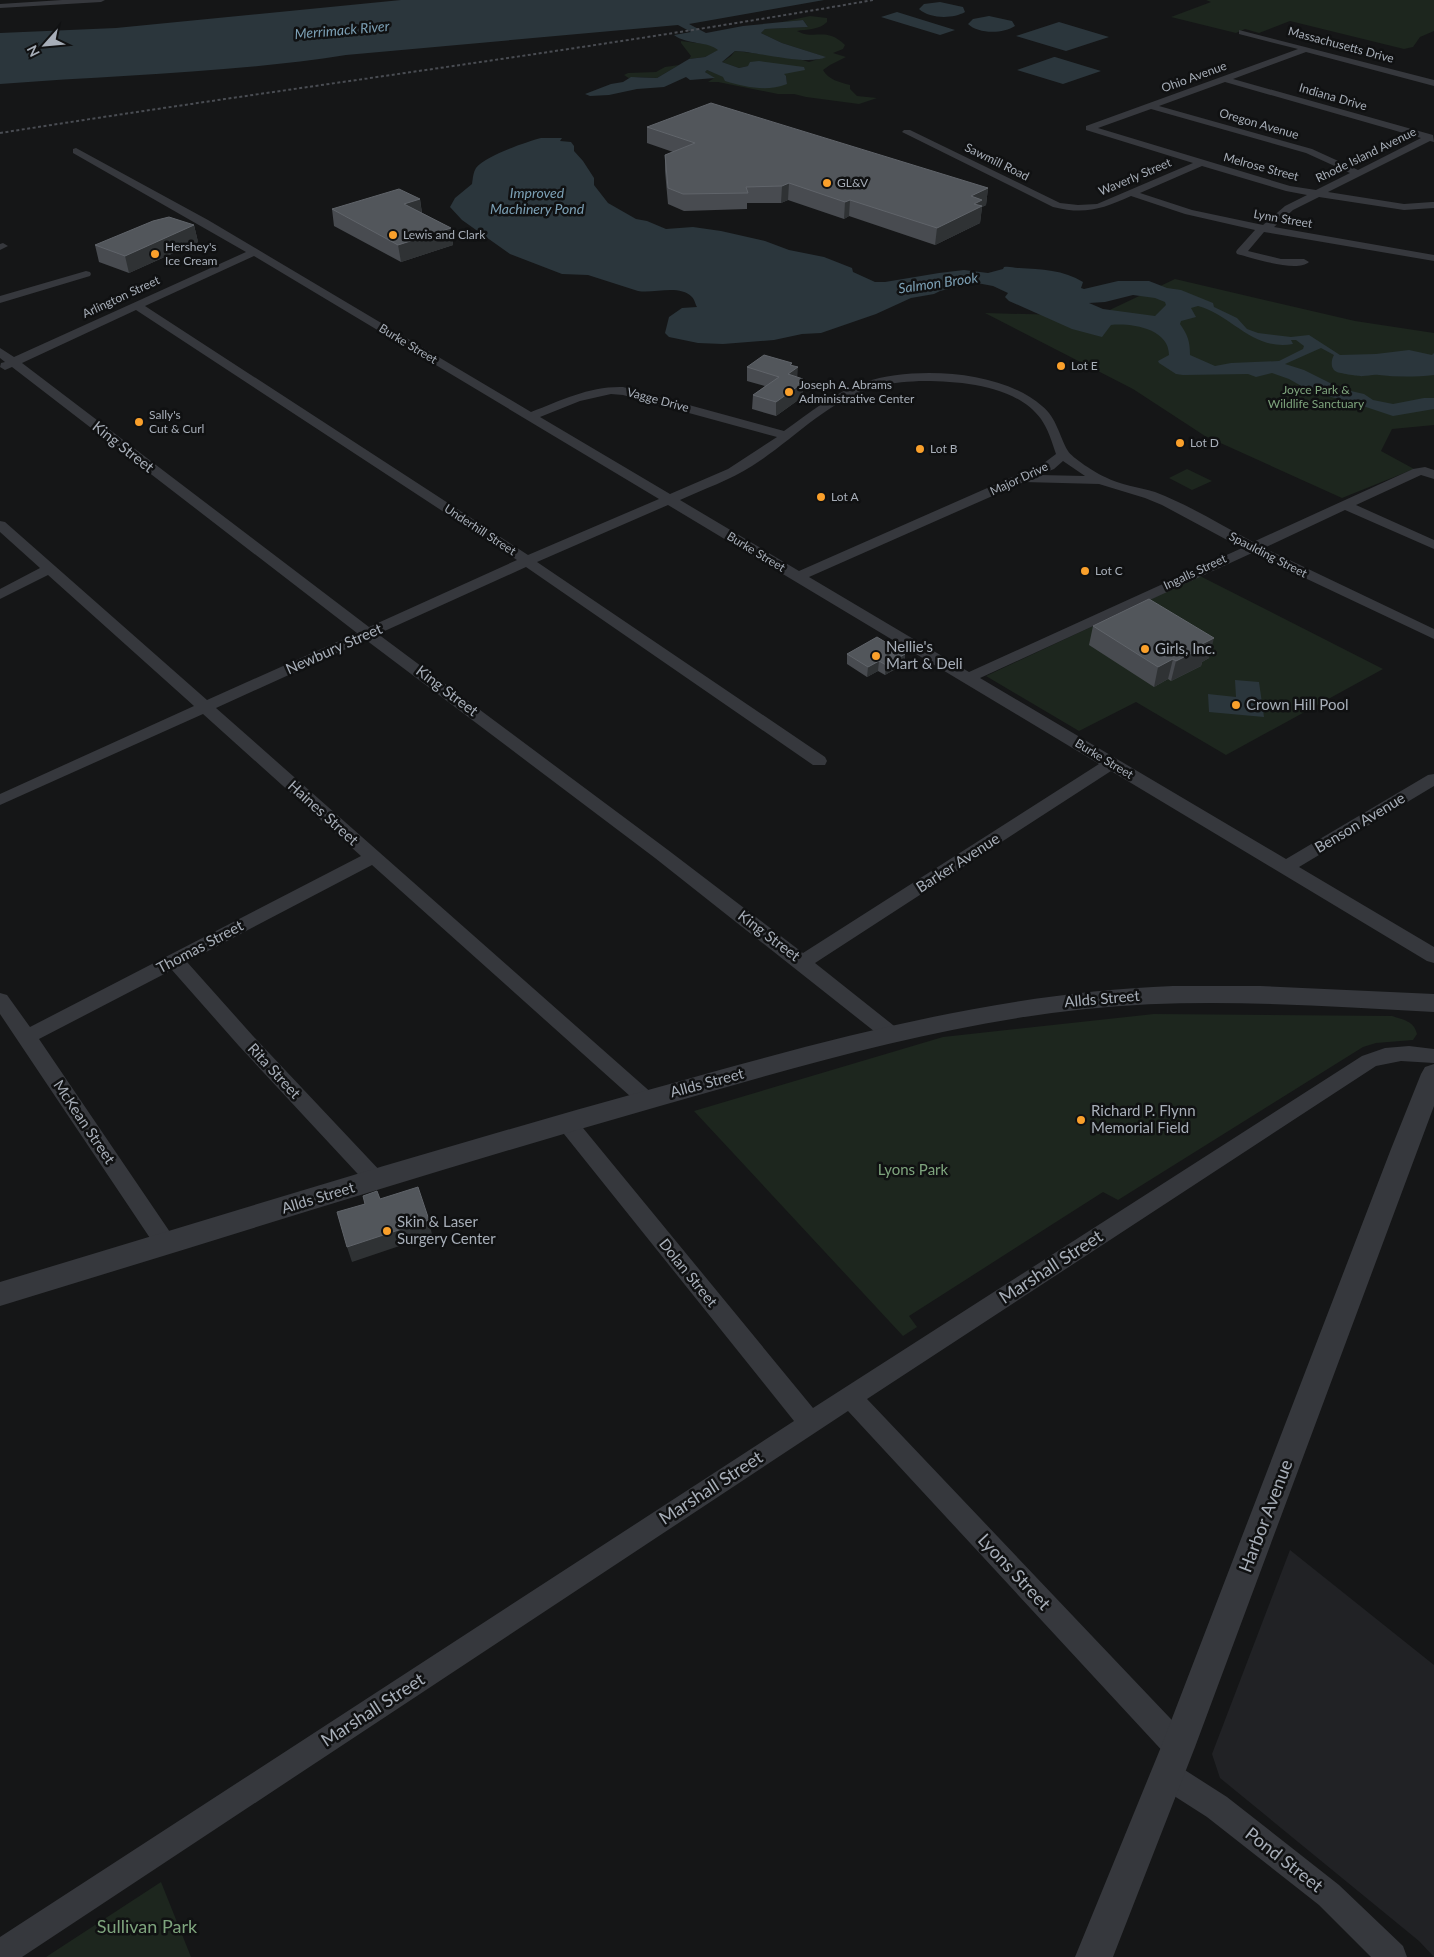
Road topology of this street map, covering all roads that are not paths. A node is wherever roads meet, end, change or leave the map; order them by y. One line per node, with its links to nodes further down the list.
1 (101, 0): 2 (street)
2 (0, 6)
3 (1242, 32): 4 (street, Massachusetts Drive)
4 (1306, 49): 5 (street, Ohio Avenue); 6 (street, Massachusetts Drive)
5 (1225, 79): 7 (street, Ohio Avenue); 10 (street, Indiana Drive)
6 (1434, 83)
7 (1151, 106): 8 (street, Ohio Avenue); 13 (street, Oregon Avenue)
8 (1089, 128): 12 (street, Melrose Street)
9 (907, 132): 17 (street, Sawmill Road)
10 (1432, 138): 13 (street, Rhode Island Avenue)
11 (76, 151): 19 (street, Burke Street)
12 (1200, 163): 14 (street, Waverly Street); 15 (street, Melrose Street)
13 (1357, 173): 15 (street, Rhode Island Avenue)
14 (1131, 193): 17 (street, Waverly Street); 18 (street, Lynn Street)
15 (1316, 193): 16 (street, Melrose Street); 18 (street, Rhode Island Avenue)
16 (1432, 205)
17 (1078, 209)
18 (1263, 228): 20 (street, Lynn Street); 21 (street)
19 (254, 252): 24 (street, Arlington Street); 27 (street, Burke Street)
20 (1434, 258)
21 (1304, 262)
22 (86, 274): 23 (street)
23 (0, 300)
24 (136, 306): 26 (street, Arlington Street); 38 (street, Underhill Street)
25 (0, 352): 26 (street, King Street)
26 (7, 365): 42 (street, King Street)
27 (530, 417): 28 (street, Vagge Drive); 33 (street, Burke Street)
28 (787, 436): 29 (street, Major Drive); 33 (street, Major Drive)
29 (1063, 454): 31 (street, Major Drive); 32 (street, Spaulding Street)
30 (1429, 473): 34 (street, Ingalls Street)
31 (1023, 479): 32 (street, Spaulding Street); 40 (street, Major Drive)
32 (1100, 480): 37 (street, Spaulding Street)
33 (668, 499): 38 (street, Newbury Street); 40 (street, Burke Street)
34 (1344, 505): 36 (street); 37 (street, Ingalls Street)
35 (0, 525): 39 (street, Haines Street)
36 (1434, 545)
37 (1251, 547): 43 (street, Spaulding Street); 44 (street, Ingalls Street)
38 (527, 561): 42 (street, Newbury Street); 46 (street, Underhill Street)
39 (48, 569): 41 (street); 45 (street, Haines Street)
40 (797, 577): 44 (street, Burke Street)
41 (0, 595)
42 (370, 634): 45 (street, Newbury Street); 54 (street, King Street)
43 (1434, 635)
44 (968, 678): 47 (street, Burke Street)
45 (204, 708): 49 (street, Newbury Street); 50 (street, Haines Street)
46 (819, 761)
47 (1112, 763): 51 (street, Burke Street); 54 (street, Barker Avenue)
48 (1434, 779): 51 (street, Benson Avenue)
49 (0, 800)
50 (373, 857): 53 (street, Thomas Street); 61 (street, Haines Street)
51 (1286, 867): 52 (street, Burke Street)
52 (1434, 956)
53 (174, 961): 58 (street, Thomas Street); 63 (street, Rita Street)
54 (803, 962): 57 (street, King Street)
55 (0, 1000): 58 (street, McKean Street)
56 (1434, 1004): 57 (street, Allds Street)
57 (891, 1034): 61 (street, Allds Street)
58 (27, 1037): 64 (street, McKean Street)
59 (1434, 1056): 66 (street, Marshall Street)
60 (1434, 1074): 68 (street, Harbor Avenue)
61 (647, 1100): 62 (street, Allds Street)
62 (567, 1123): 63 (street, Allds Street); 67 (street, Dolan Street)
63 (376, 1180): 64 (street, Allds Street)
64 (166, 1244): 65 (street, Allds Street)
65 (0, 1294)
66 (850, 1397): 67 (street, Marshall Street); 68 (street, Lyons Street)
67 (810, 1423): 69 (street, Marshall Street)
68 (1173, 1761): 70 (street, Harbor Avenue); 71 (street, Pond Street)
69 (0, 1954)
70 (1094, 1957)
71 (1392, 1957)

